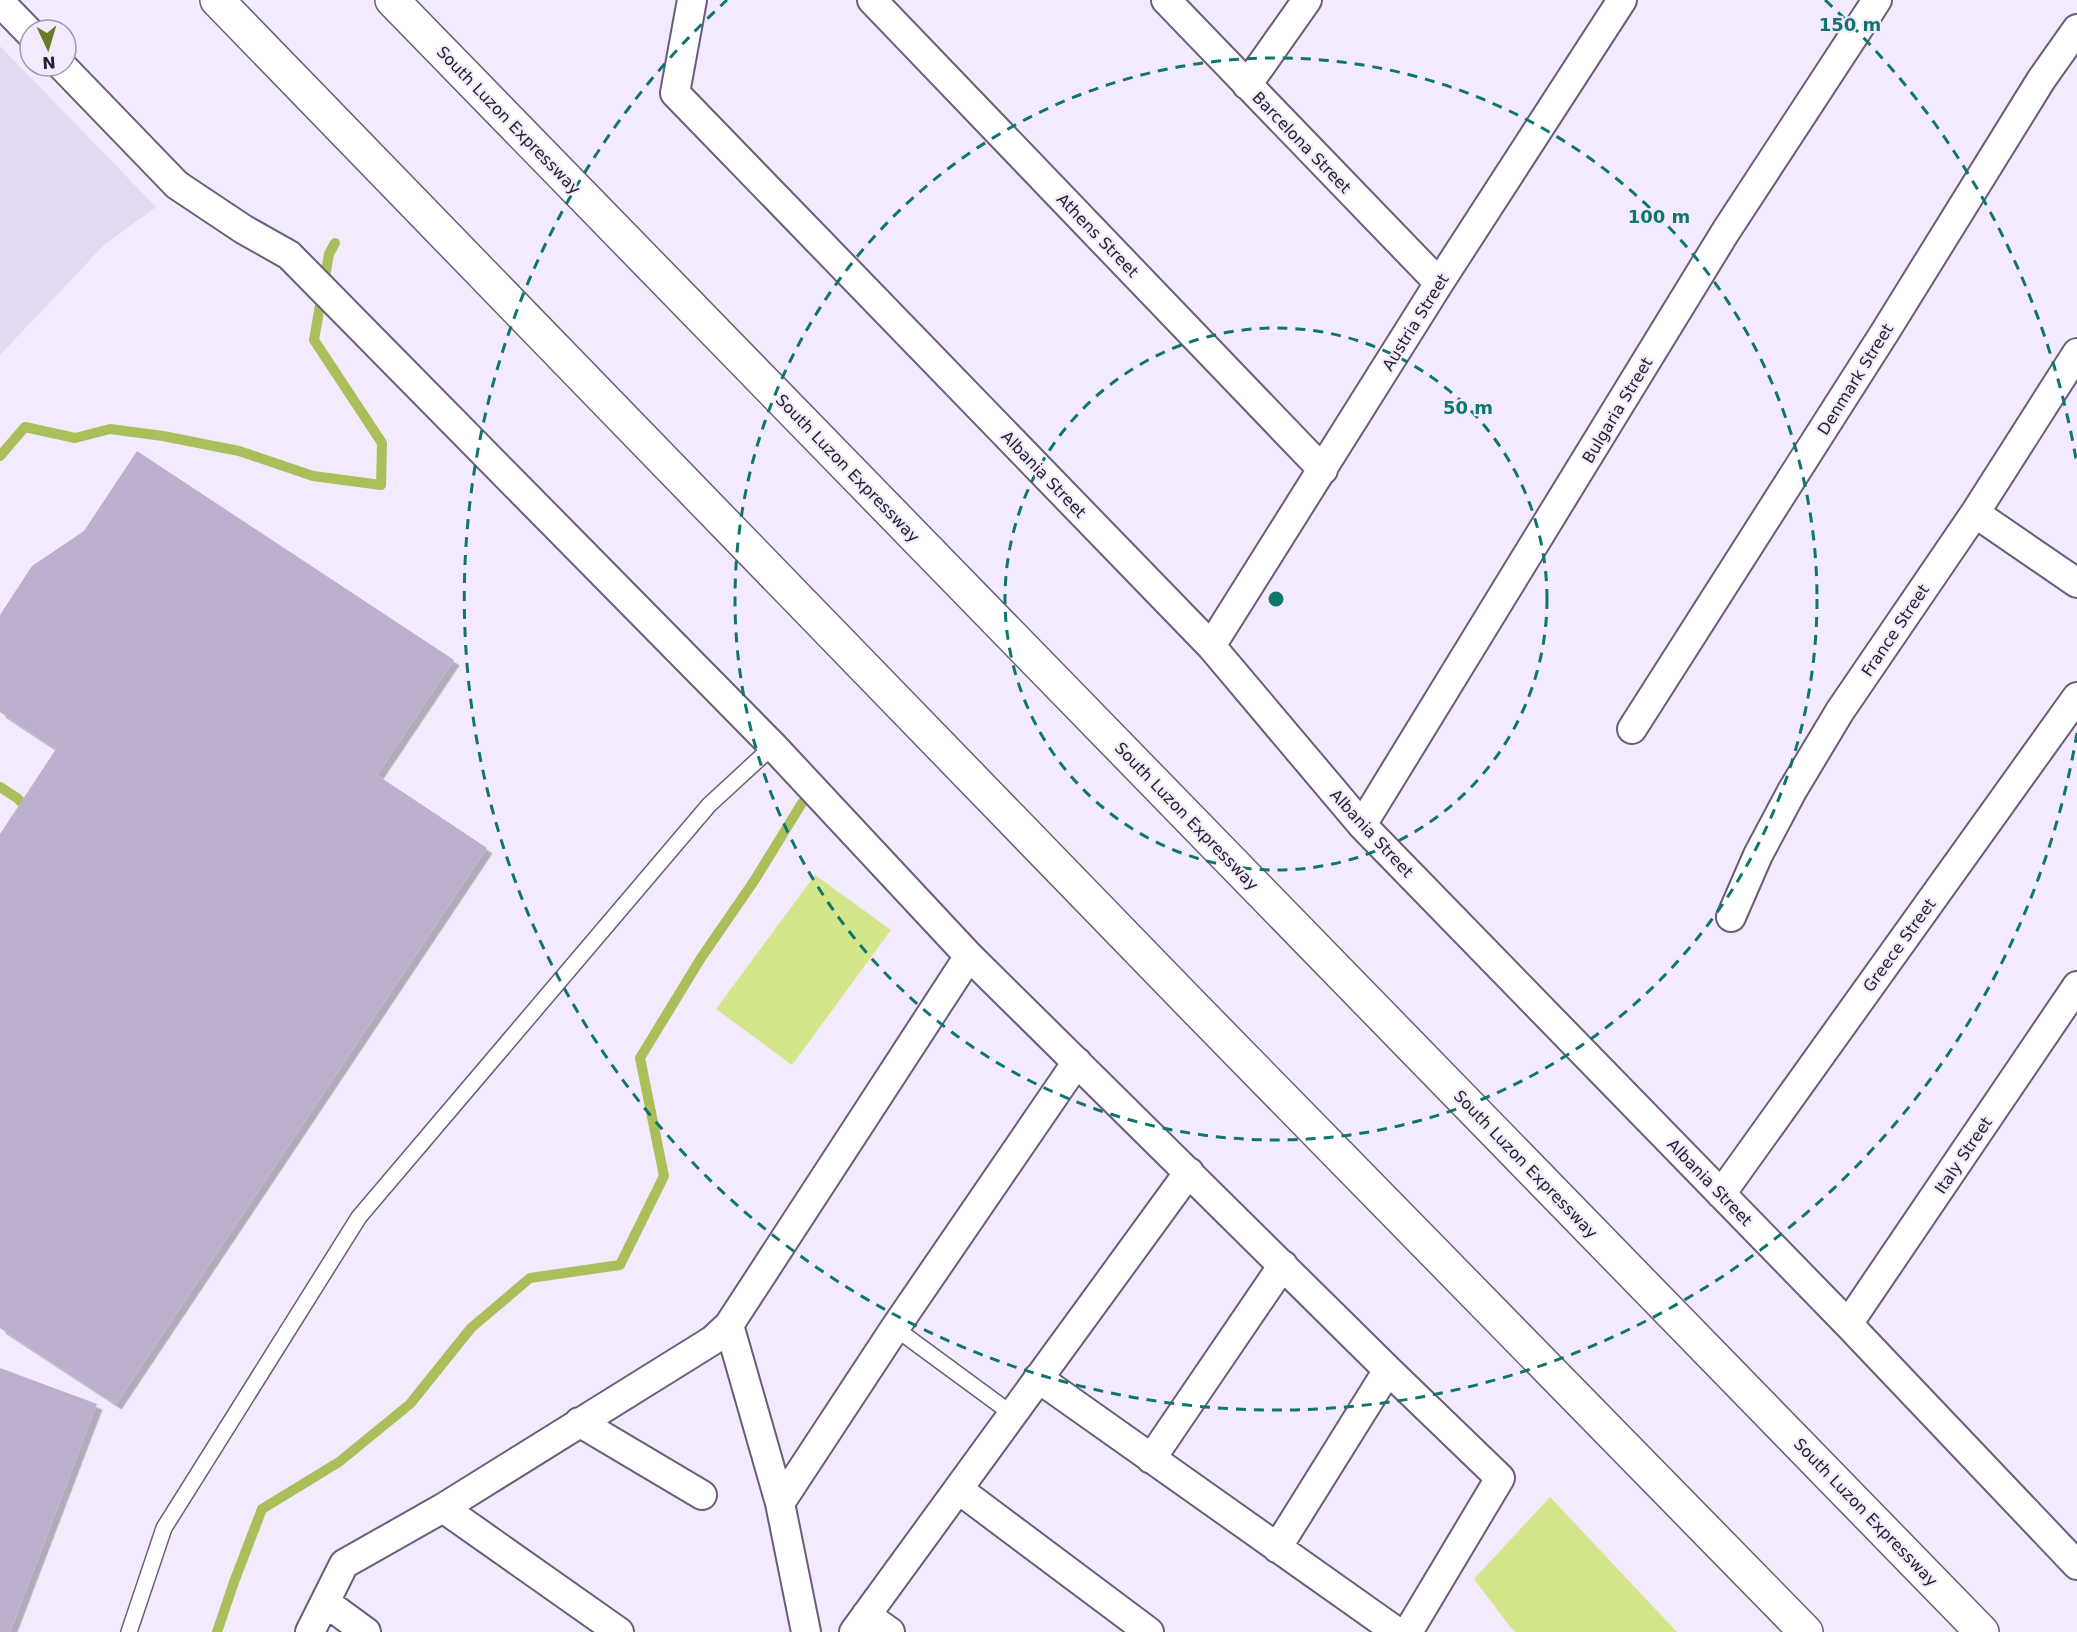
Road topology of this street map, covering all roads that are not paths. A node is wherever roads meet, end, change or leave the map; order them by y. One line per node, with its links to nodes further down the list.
1 (218, 0): 47 (highway)
2 (392, 0): 57 (highway, South Luzon Expressway)
3 (692, 0): 19 (street, Albania Street)
4 (872, 0): 16 (street, Athens Street)
5 (1166, 0): 13 (street, Barcelona Street)
6 (1307, 0): 13 (street)
7 (1622, 0): 14 (street, Austria Street)
8 (1877, 0): 23 (street, Bulgaria Street)
9 (0, 2): 10 (street)
10 (18, 21)
11 (2077, 29): 21 (street, Denmark Street)
12 (74, 78): 22 (street)
13 (1247, 85): 14 (street, Barcelona Street)
14 (1439, 283): 16 (street, Austria Street)
15 (2077, 353): 17 (street, France Street)
16 (1323, 470): 19 (street, Austria Street)
17 (1975, 513): 18 (street); 24 (street, France Street)
18 (2077, 583)
19 (1211, 646): 23 (street, Albania Street)
20 (2077, 697): 29 (street, Greece Street)
21 (1632, 729)
22 (773, 746): 25 (street); 48 (lane)
23 (1362, 825): 29 (street, Albania Street)
24 (1731, 917)
25 (969, 956): 27 (street); 32 (street)
26 (2077, 986): 31 (street, Italy Street)
27 (1077, 1062): 28 (street); 33 (street)
28 (1189, 1172): 30 (street); 35 (street)
29 (1721, 1194): 31 (street, Albania Street)
30 (1282, 1265): 34 (street); 38 (street)
31 (1848, 1324): 44 (street, Albania Street)
32 (729, 1325): 37 (street); 41 (street)
33 (895, 1328): 36 (lane); 41 (street)
34 (1388, 1370): 43 (street); 56 (street)
35 (1038, 1378): 36 (street); 38 (street)
36 (1012, 1414): 39 (street)
37 (579, 1422): 40 (street); 42 (street)
38 (1151, 1459): 43 (street)
39 (958, 1489): 46 (street); 54 (street)
40 (702, 1495)
41 (780, 1503): 52 (street)
42 (443, 1508): 45 (street); 51 (street)
43 (1277, 1548): 55 (street)
44 (2077, 1565)
45 (325, 1602): 49 (street); 50 (street)
46 (860, 1624): 53 (street)
47 (1799, 1626)
48 (129, 1632)
49 (310, 1632)
50 (366, 1632)
51 (619, 1632)
52 (806, 1632)
53 (891, 1632)
54 (1149, 1632)
55 (1397, 1632)
56 (1408, 1632)
57 (1982, 1632)

